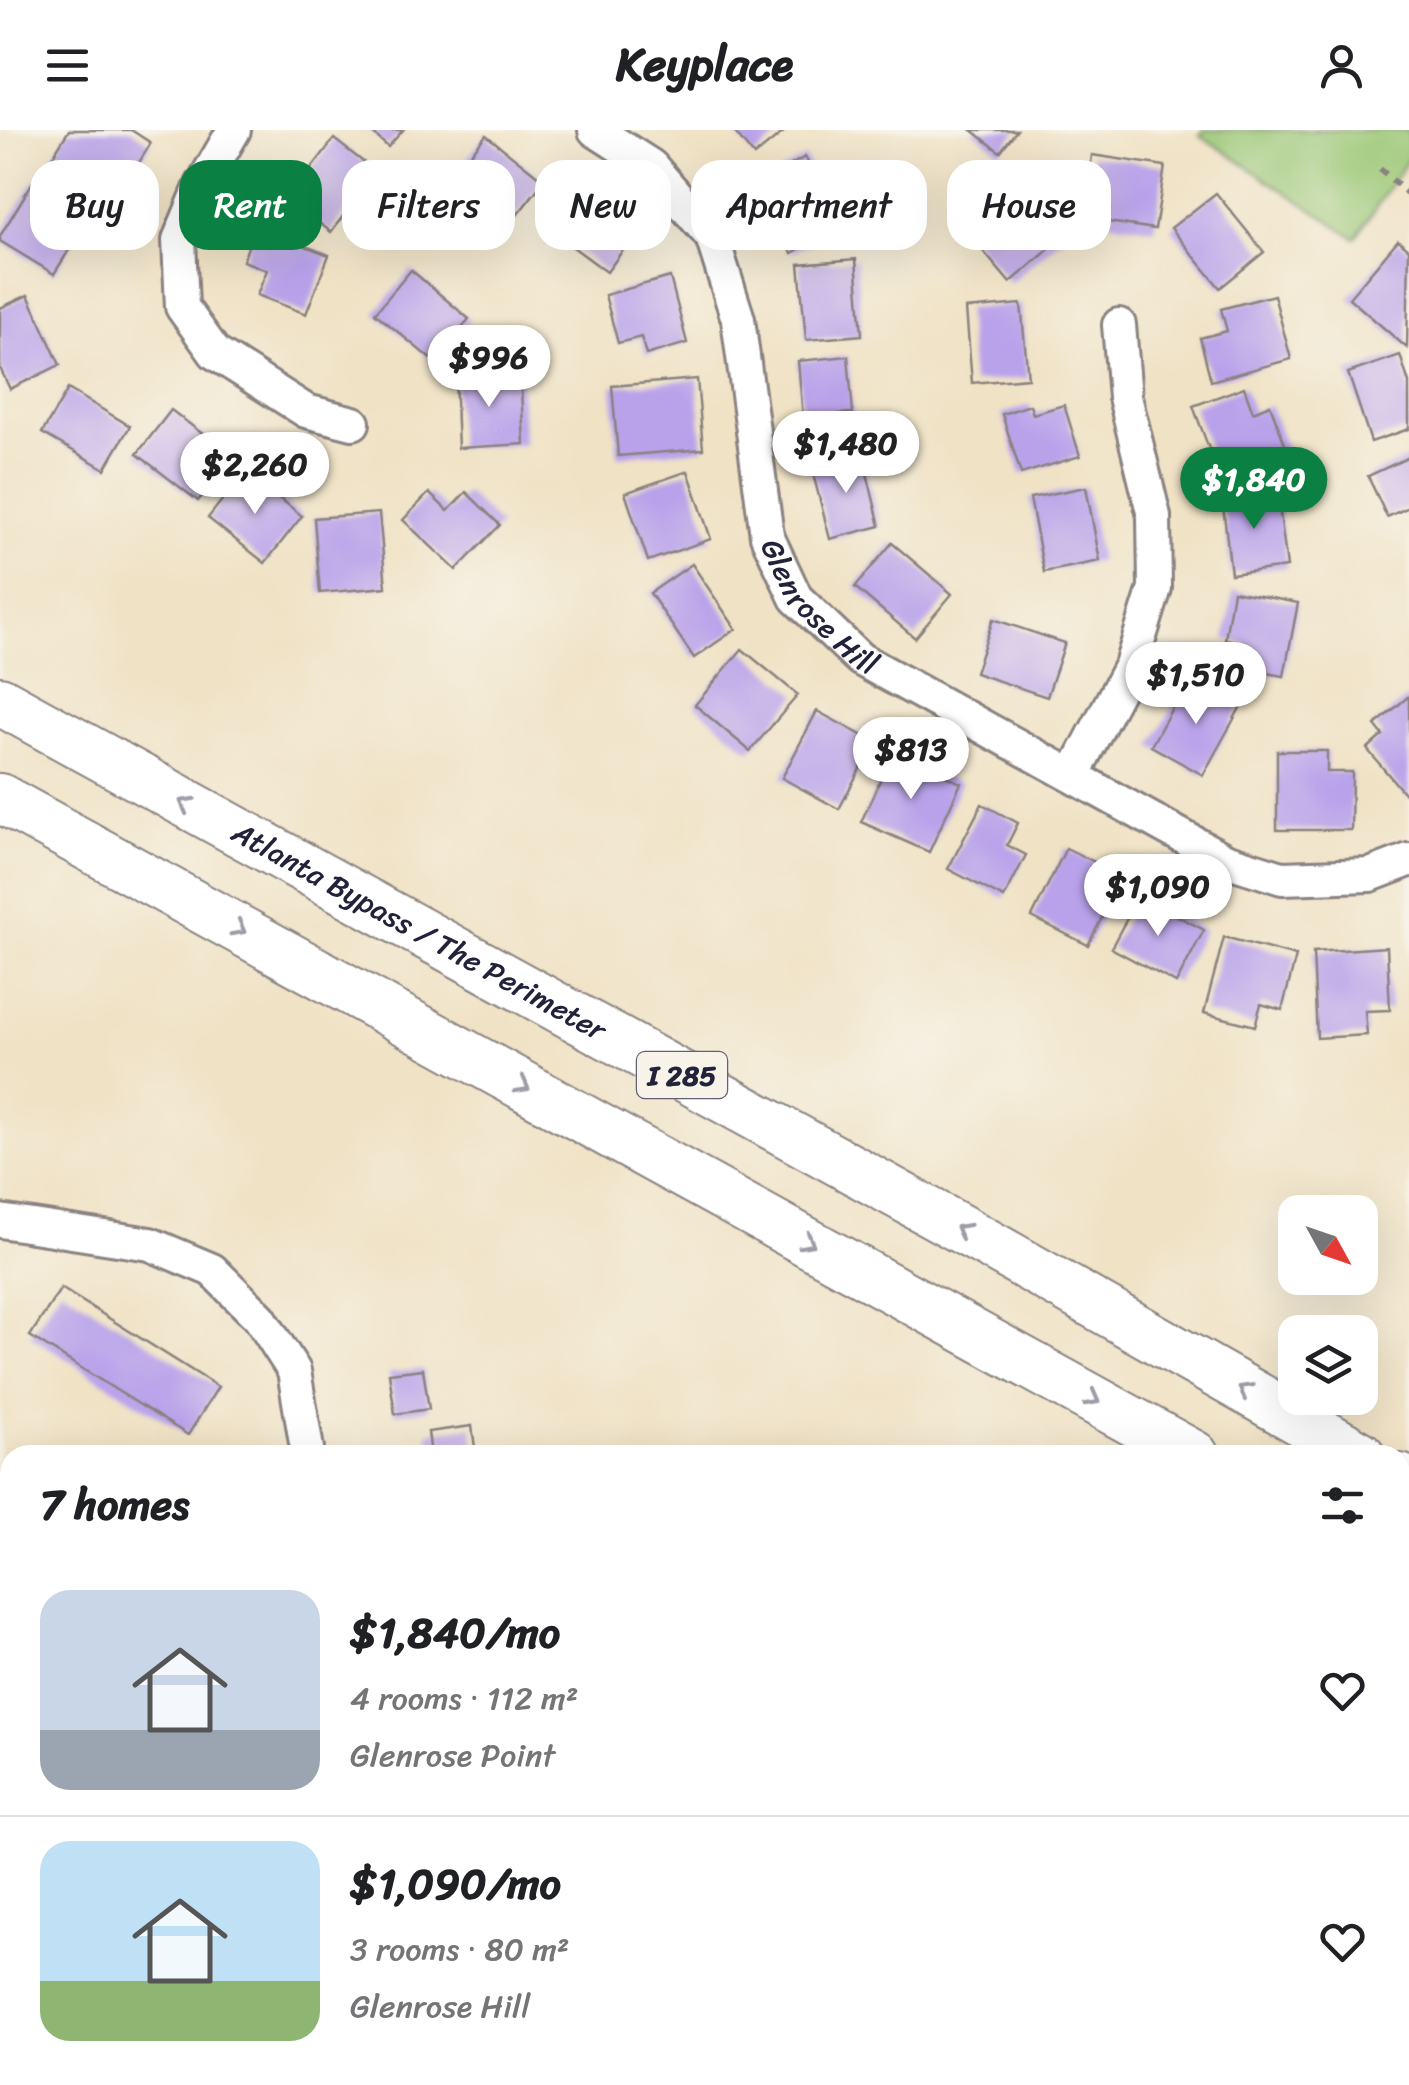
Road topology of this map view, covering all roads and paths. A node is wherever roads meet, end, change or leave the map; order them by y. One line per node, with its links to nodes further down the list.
1 (234, 130): 6 (street)
2 (595, 130): 8 (street, Glenrose Hill)
3 (1380, 168): 4 (path)
4 (1409, 195)
5 (1119, 325): 8 (street)
6 (353, 424)
7 (0, 701): 14 (highway, Atlanta Bypass / The Perimeter / I 285, one-way to 7)
8 (1073, 775): 10 (street, Glenrose Hill)
9 (0, 798): 13 (highway, I 285, one-way to 13)
10 (1409, 860)
11 (0, 1220): 12 (street)
12 (306, 1445)
13 (1176, 1445)
14 (1342, 1445)

